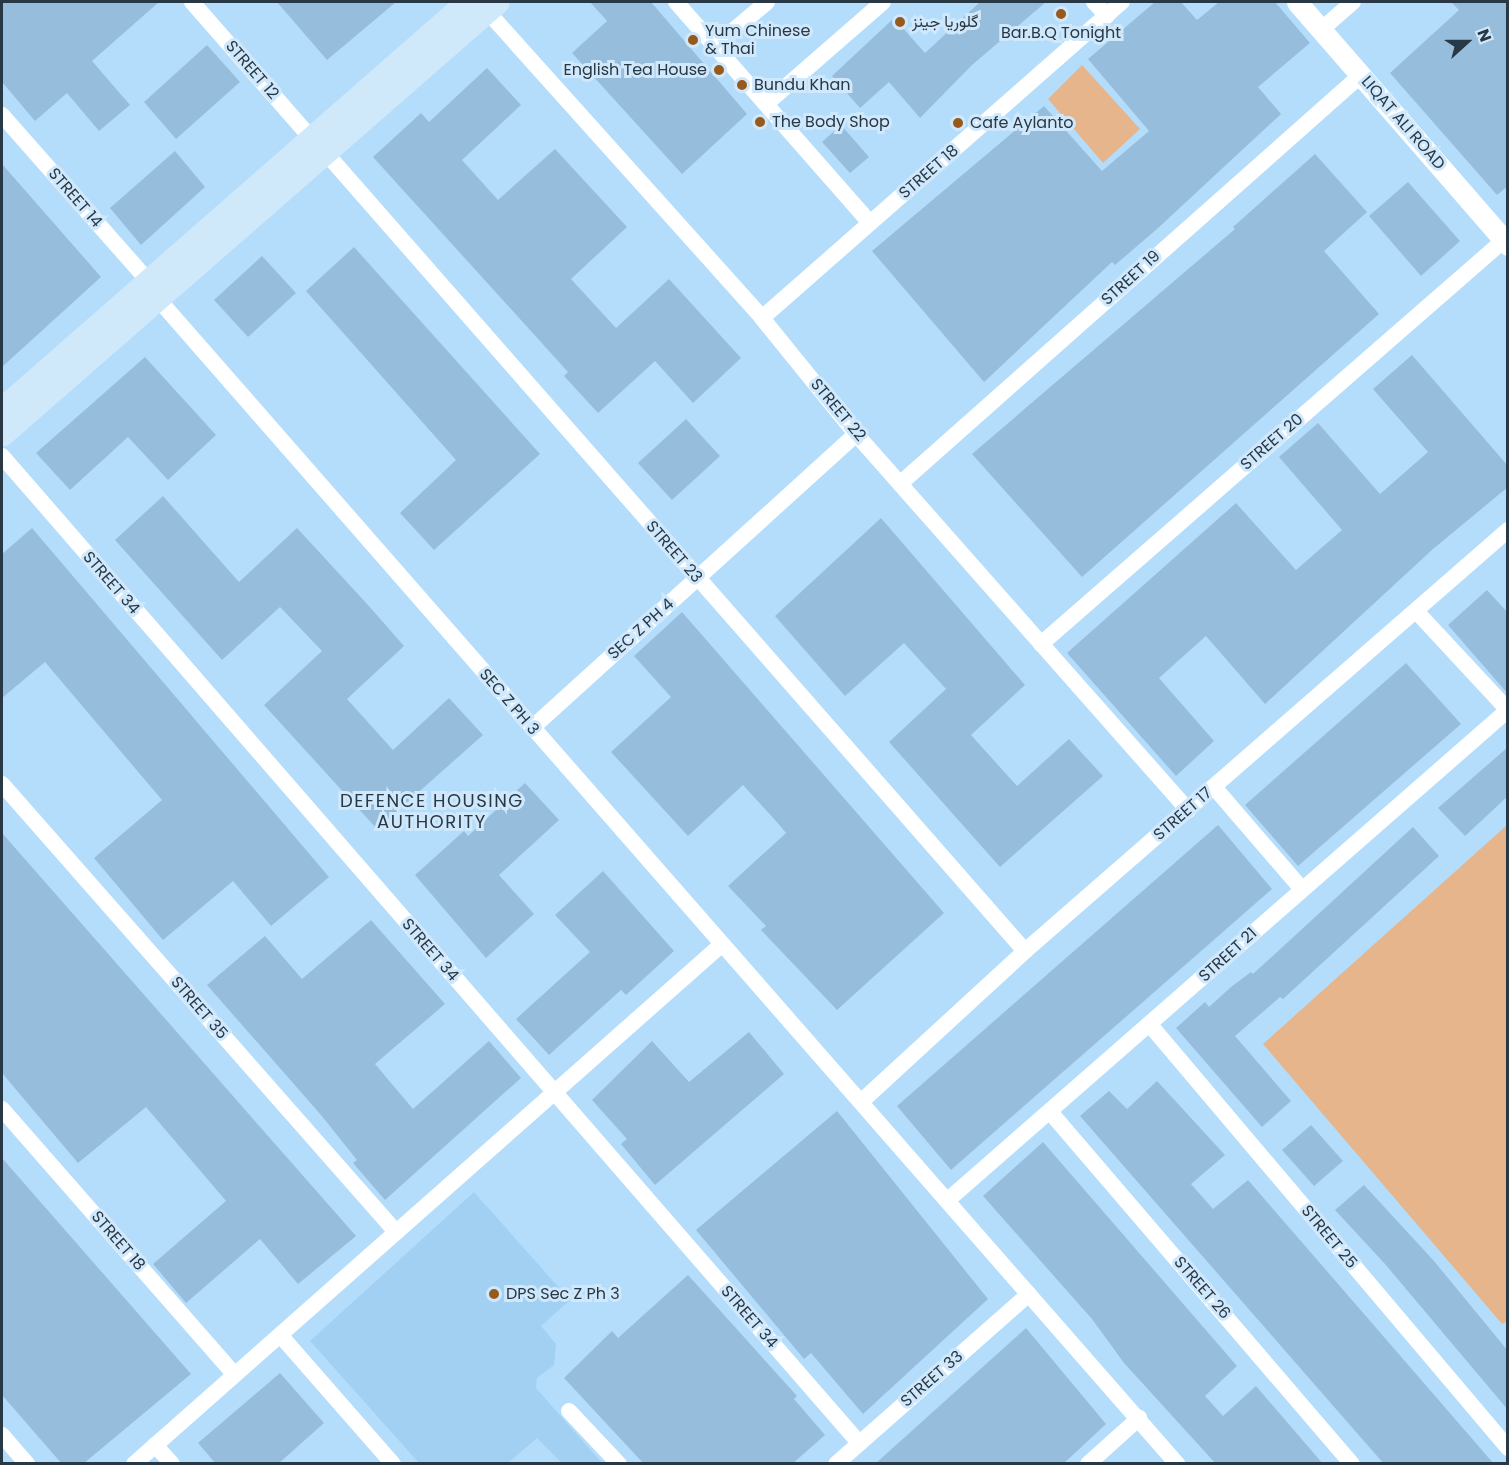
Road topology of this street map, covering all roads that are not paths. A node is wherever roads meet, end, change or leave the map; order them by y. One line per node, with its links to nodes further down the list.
1 (192, 2): 16 (street, STREET 12)
2 (676, 2): 12 (street)
3 (767, 2): 12 (street)
4 (883, 2): 14 (street)
5 (1094, 2): 10 (street)
6 (1122, 2): 10 (street, STREET 18)
7 (1297, 2): 11 (street, LIQAT ALI ROAD)
8 (1353, 2): 11 (street)
9 (484, 5): 16 (main road); 20 (street, STREET 22)
10 (1107, 16): 17 (street, STREET 18)
11 (1322, 29): 13 (street, LIQAT ALI ROAD)
12 (715, 46): 14 (street)
13 (1361, 75): 18 (street, LIQAT ALI ROAD); 25 (street, STREET 19)
14 (766, 104): 17 (street)
15 (2, 115): 19 (street, STREET 14)
16 (319, 146): 19 (main road); 27 (street, STREET 23)
17 (870, 223): 20 (street, STREET 18)
18 (1505, 243): 29 (street, STREET 20)
19 (153, 290): 21 (main road); 23 (main road); 31 (street, SEC Z PH 3)
20 (762, 318): 22 (street, STREET 22)
21 (2, 410)
22 (856, 434): 25 (street, STREET 22); 27 (street, SEC Z PH 4)
23 (2, 435)
24 (2, 456): 39 (street, STREET 34)
25 (902, 482): 29 (street, STREET 22)
26 (1508, 530): 28 (street, STREET 17)
27 (697, 578): 31 (street, SEC Z PH 4); 37 (street, STREET 23)
28 (1416, 611): 30 (street); 33 (street, STREET 17)
29 (1041, 644): 34 (street, STREET 22)
30 (1508, 710): 35 (street, STREET 21)
31 (532, 728): 36 (street, SEC Z PH 3)
32 (2, 784): 44 (street, STREET 35)
33 (1214, 787): 34 (street, STREET 17); 35 (street)
34 (1188, 810): 37 (street, STREET 17)
35 (1301, 888): 38 (street, STREET 21)
36 (721, 945): 39 (street); 40 (street, SEC Z PH 3)
37 (1025, 951): 40 (street, STREET 17)
38 (1151, 1026): 42 (street, STREET 21); 53 (street, STREET 25)
39 (554, 1094): 44 (street); 51 (street, STREET 34)
40 (862, 1101): 43 (street, SEC Z PH 3)
41 (2, 1108): 47 (street, STREET 18)
42 (1051, 1113): 43 (street, STREET 21); 62 (street, STREET 26)
43 (949, 1199): 45 (street, SEC Z PH 3)
44 (396, 1232): 46 (street)
45 (1029, 1294): 49 (street, SEC Z PH 3); 51 (street, STREET 33)
46 (281, 1336): 47 (street); 57 (street)
47 (234, 1374): 52 (street)
48 (569, 1411): 58 (street)
49 (1139, 1418): 60 (street); 61 (street, SEC Z PH 3)
50 (2, 1436): 54 (street)
51 (859, 1443): 59 (street, STREET 33)
52 (155, 1445): 55 (street); 56 (street)
53 (1508, 1448)
54 (27, 1464)
55 (134, 1464)
56 (172, 1464)
57 (393, 1464)
58 (619, 1464)
59 (836, 1464)
60 (1088, 1464)
61 (1177, 1464)
62 (1352, 1464)

